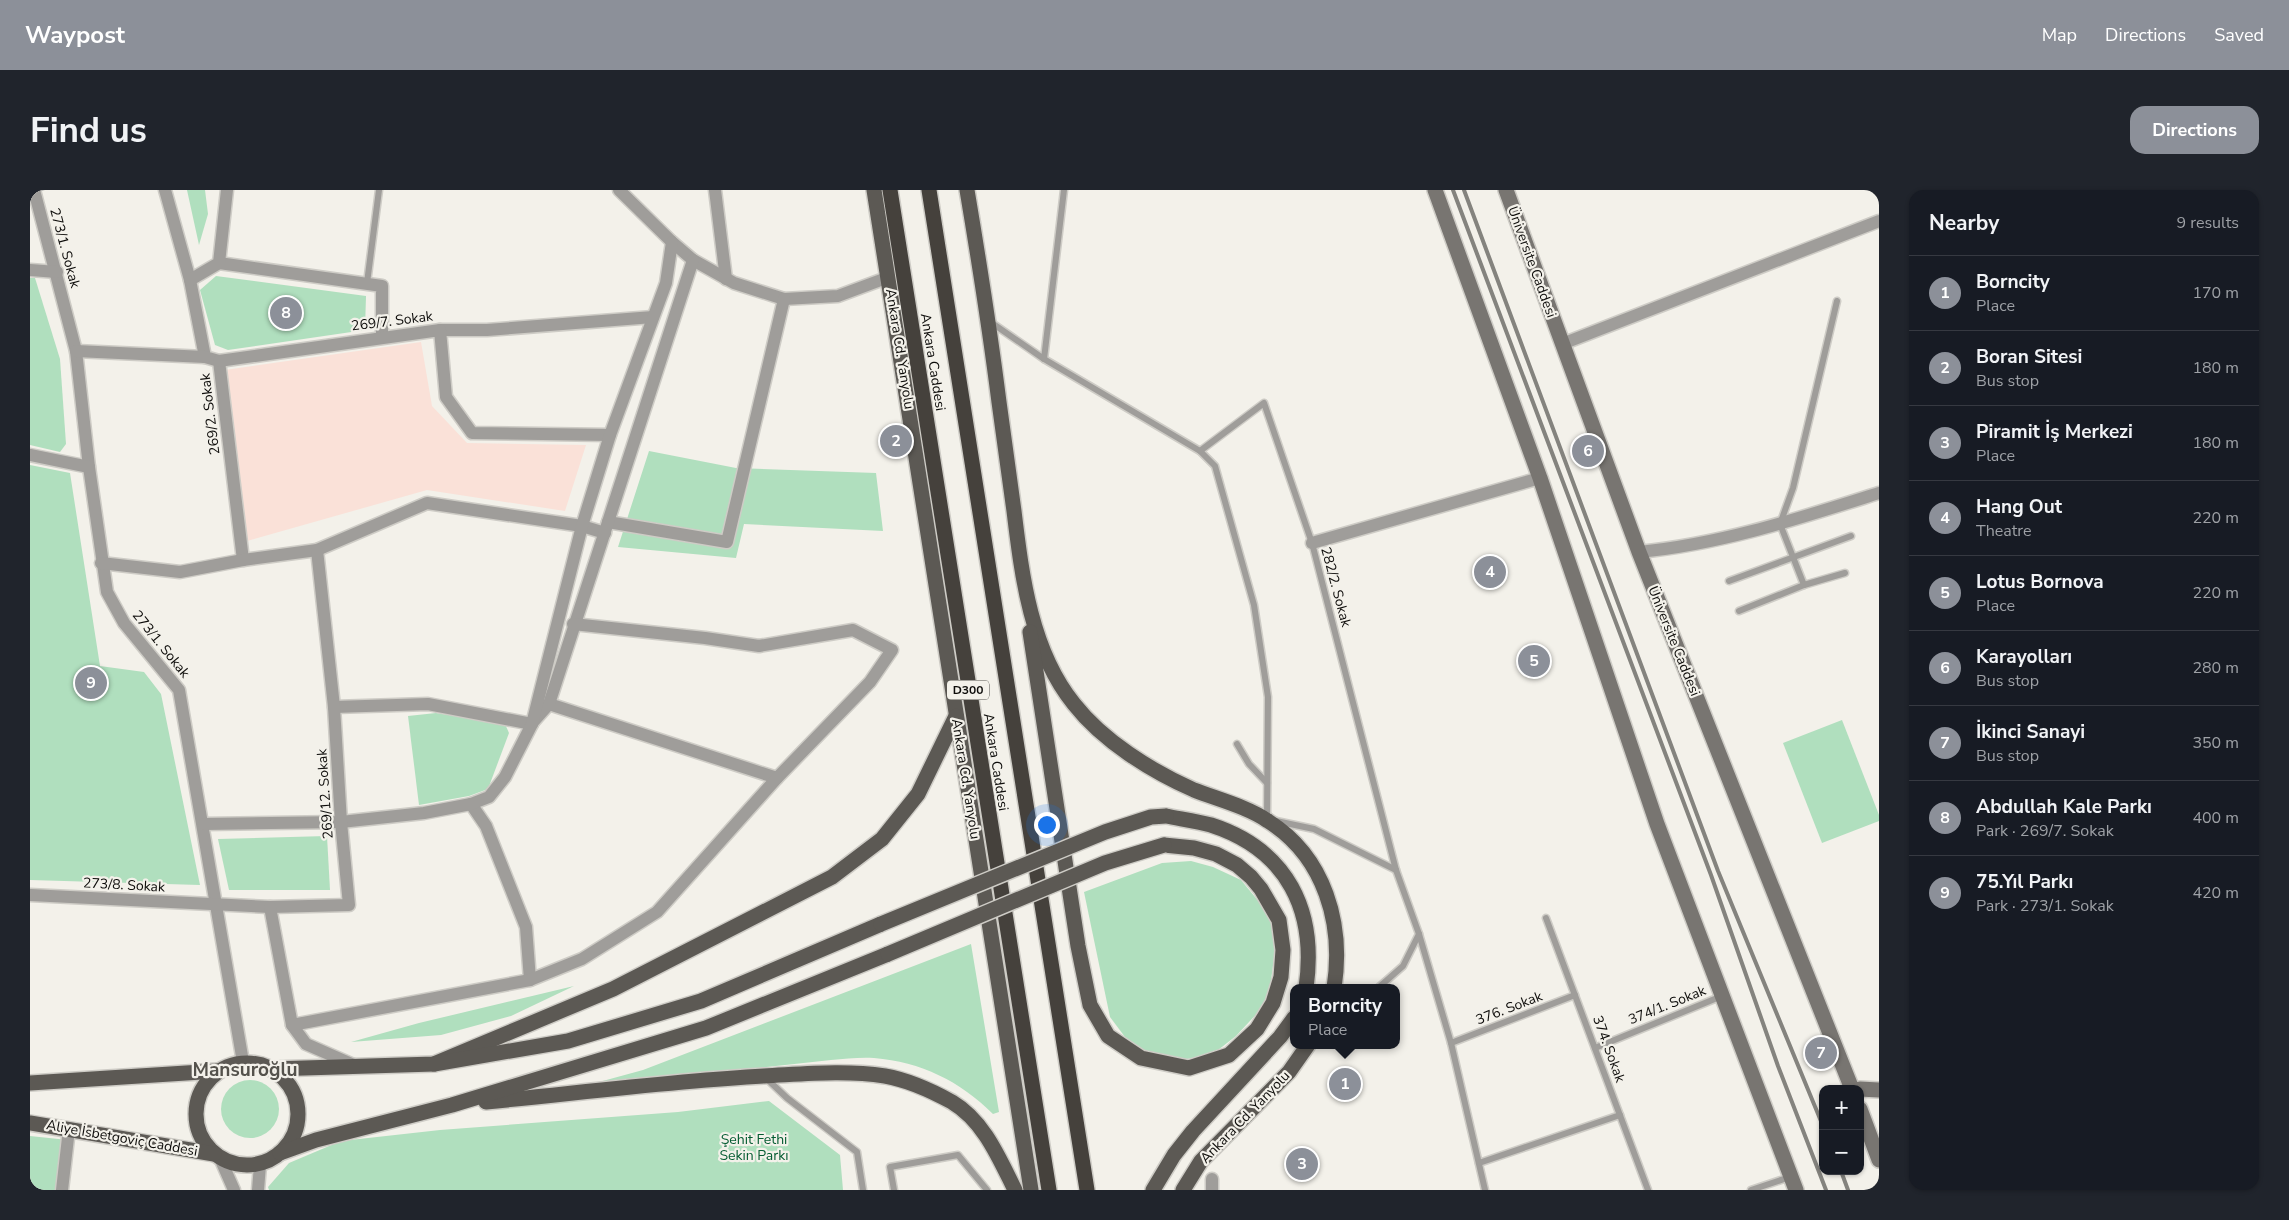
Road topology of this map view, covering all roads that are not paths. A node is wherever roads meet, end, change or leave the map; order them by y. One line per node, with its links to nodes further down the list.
1 (34, 190): 19 (street, 273/1. Sokak)
2 (165, 190): 22 (street, 269/2. Sokak)
3 (227, 190): 17 (street)
4 (379, 190): 23 (lane)
5 (619, 190): 15 (street)
6 (715, 190): 21 (street)
7 (874, 190): 20 (main road, Ankara Cd. Yanyolu)
8 (890, 190): 115 (highway, Ankara Caddesi / D300)
9 (929, 190): 116 (highway, Ankara Caddesi / D300)
10 (967, 190): 27 (main road)
11 (1064, 190): 33 (lane)
12 (1435, 190): 39 (main road)
13 (1506, 190): 30 (main road, Üniversite Caddesi)
14 (1879, 221): 30 (street)
15 (672, 242): 16 (street); 26 (street)
16 (693, 260): 21 (street); 43 (street)
17 (219, 263): 22 (street); 23 (street)
18 (30, 270): 19 (street)
19 (57, 272): 31 (street, 273/1. Sokak)
20 (889, 277): 24 (street); 59 (main road, Ankara Cd. Yanyolu)
21 (726, 279): 24 (street)
22 (190, 280): 32 (street, 269/2. Sokak)
23 (367, 284): 29 (street)
24 (784, 299): 43 (street)
25 (1838, 301): 41 (lane)
26 (654, 317): 28 (street); 35 (street)
27 (988, 320): 33 (lane); 54 (main road)
28 (440, 330): 29 (street, 269/7. Sokak); 35 (street, 269/7. Sokak)
29 (382, 336): 34 (street, 269/7. Sokak)
30 (1562, 344): 47 (main road, Üniversite Caddesi)
31 (76, 351): 32 (street); 38 (street, 273/1. Sokak)
32 (205, 357): 34 (street, 269/2. Sokak)
33 (1044, 359): 36 (lane)
34 (219, 361): 49 (street, 269/2. Sokak)
35 (610, 435): 42 (street)
36 (1200, 452): 45 (lane, 282/2. Sokak); 63 (lane)
37 (30, 455): 38 (street)
38 (89, 467): 50 (street, 273/1. Sokak)
39 (1540, 478): 45 (street); 79 (main road)
40 (1879, 493): 41 (street)
41 (1780, 524): 47 (street); 48 (lane)
42 (582, 526): 43 (street); 46 (street); 60 (street)
43 (607, 527): 56 (street)
44 (1851, 536): 48 (lane)
45 (1312, 544): 68 (lane, 282/2. Sokak)
46 (317, 550): 49 (street); 58 (street, 269/12. Sokak)
47 (1639, 552): 92 (main road, Üniversite Caddesi)
48 (1793, 557): 52 (lane); 53 (lane)
49 (243, 560): 50 (street)
50 (101, 563): 67 (street, 273/1. Sokak)
51 (1845, 573): 53 (lane)
52 (1729, 581)
53 (1804, 585): 55 (lane)
54 (1024, 587): 65 (main road); 95 (main road, bridge)
55 (1739, 611)
56 (573, 624): 57 (street); 62 (street)
57 (548, 704): 60 (street); 62 (street)
58 (334, 706): 60 (street); 66 (street, 269/12. Sokak)
59 (956, 716): 86 (main road); 114 (main road, Ankara Cd. Yanyolu)
60 (532, 724): 64 (street)
61 (1237, 744): 63 (lane)
62 (777, 778): 74 (street)
63 (1267, 782): 65 (lane)
64 (471, 804): 66 (street); 74 (street)
65 (1266, 819): 68 (lane); 76 (main road)
66 (340, 822): 67 (street); 71 (street, 269/12. Sokak)
67 (204, 824): 70 (street, 273/1. Sokak)
68 (1396, 870): 73 (lane, 282/2. Sokak)
69 (30, 895): 70 (street, 273/8. Sokak)
70 (217, 904): 71 (street, 269/12. Sokak); 85 (street, 273/1. Sokak)
71 (270, 907): 81 (street)
72 (1546, 918): 78 (lane, 374. Sokak)
73 (1419, 934): 77 (lane); 82 (lane, 282/2. Sokak)
74 (530, 980): 81 (street)
75 (1307, 984): 86 (main road, bridge)
76 (1335, 984)
77 (1383, 984)
78 (1575, 995): 82 (lane, 376. Sokak); 83 (lane, 374. Sokak)
79 (1722, 996): 83 (lane, 374/1. Sokak); 106 (main road)
80 (1290, 1023): 117 (main road)
81 (292, 1024): 87 (street)
82 (1451, 1043): 104 (lane, 282/2. Sokak)
83 (1594, 1048): 96 (lane, 374. Sokak)
84 (1305, 1049): 118 (main road, Ankara Cd. Yanyolu)
85 (243, 1062): 88 (main road); 89 (main road)
86 (434, 1064): 87 (main road)
87 (356, 1066): 88 (main road)
88 (272, 1068): 101 (main road)
89 (217, 1071): 91 (main road); 102 (main road)
90 (764, 1076): 95 (main road); 110 (lane); 113 (main road)
91 (30, 1083)
92 (1850, 1085)
93 (1864, 1090): 94 (main road)
94 (1879, 1090)
95 (452, 1106): 101 (main road)
96 (1620, 1115): 104 (lane); 120 (lane, 374. Sokak)
97 (1864, 1116): 100 (main road)
98 (30, 1123): 99 (main road, Aliye İsbetgoviç Caddesi)
99 (69, 1129): 102 (main road, Aliye İsbetgoviç Caddesi); 107 (street)
100 (1875, 1136): 103 (main road)
101 (280, 1154): 105 (main road)
102 (217, 1156): 105 (main road); 108 (street)
103 (1879, 1160)
104 (1479, 1163): 119 (lane, 282/2. Sokak)
105 (260, 1164): 109 (street)
106 (1793, 1184): 121 (lane)
107 (62, 1190)
108 (234, 1190)
109 (258, 1190)
110 (863, 1190)
111 (894, 1190): 112 (lane)
112 (987, 1190)
113 (1015, 1190)
114 (1031, 1190)
115 (1049, 1190)
116 (1087, 1190)
117 (1153, 1190)
118 (1183, 1190)
119 (1485, 1190)
120 (1648, 1190)
121 (1751, 1190)

